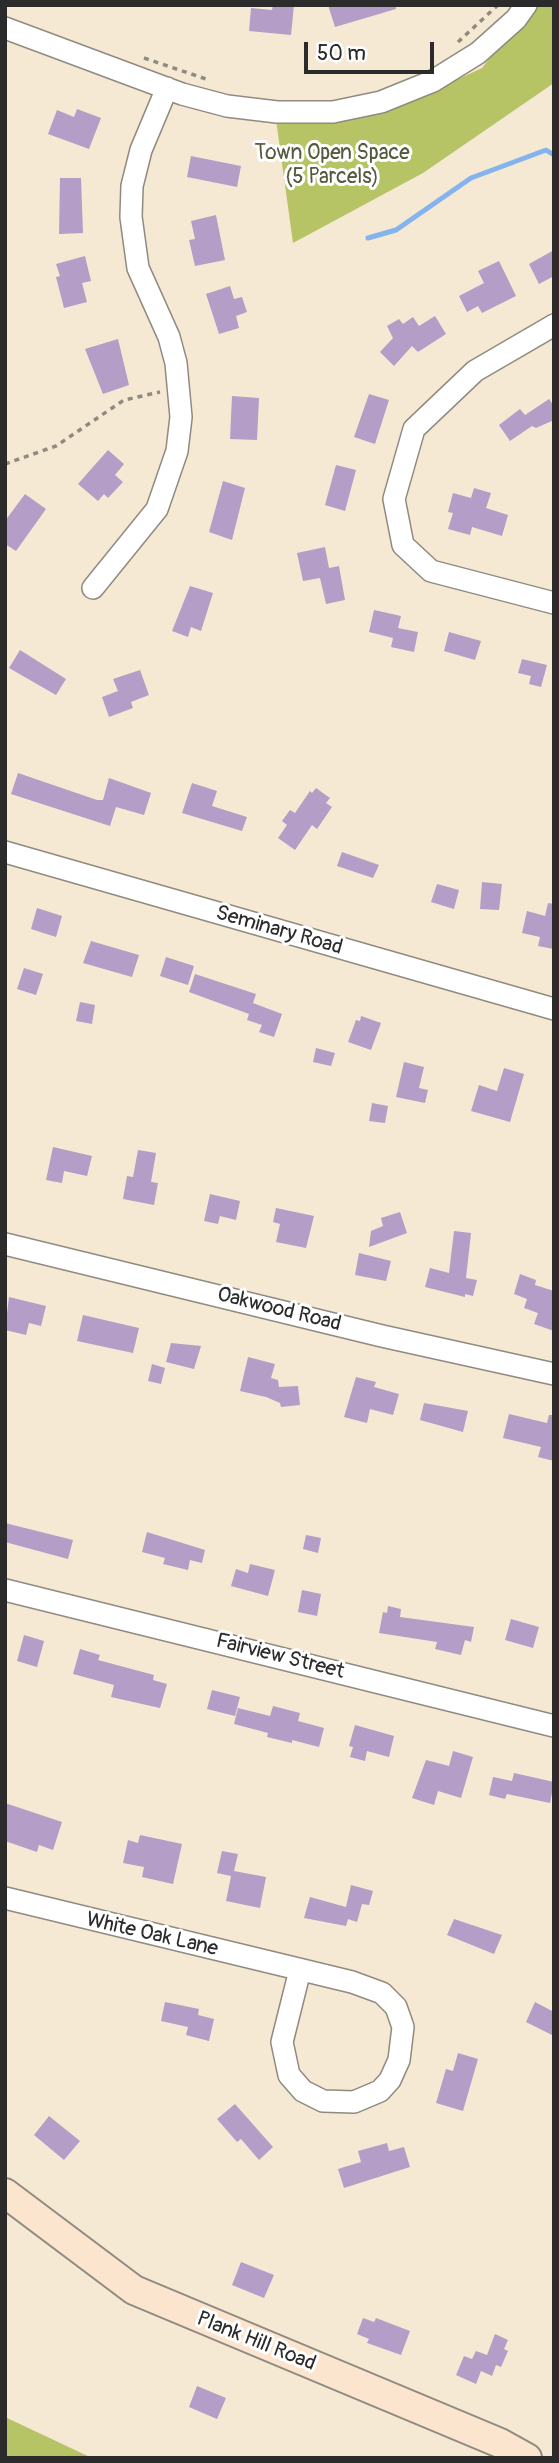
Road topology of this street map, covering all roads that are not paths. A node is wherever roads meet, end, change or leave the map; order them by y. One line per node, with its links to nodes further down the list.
1 (526, 5): 3 (street)
2 (5, 28): 3 (street)
3 (167, 88): 5 (street)
4 (554, 326): 6 (street)
5 (93, 588)
6 (554, 603)
7 (5, 852): 8 (street, Seminary Road)
8 (554, 1009)
9 (5, 1244): 10 (street, Oakwood Road)
10 (554, 1374)
11 (5, 1590): 12 (street, Fairview Street)
12 (554, 1727)
13 (5, 1898): 14 (street, White Oak Lane)
14 (300, 1970): 14 (street, White Oak Lane)
15 (5, 2193): 16 (street, Plank Hill Road)
16 (527, 2458)

